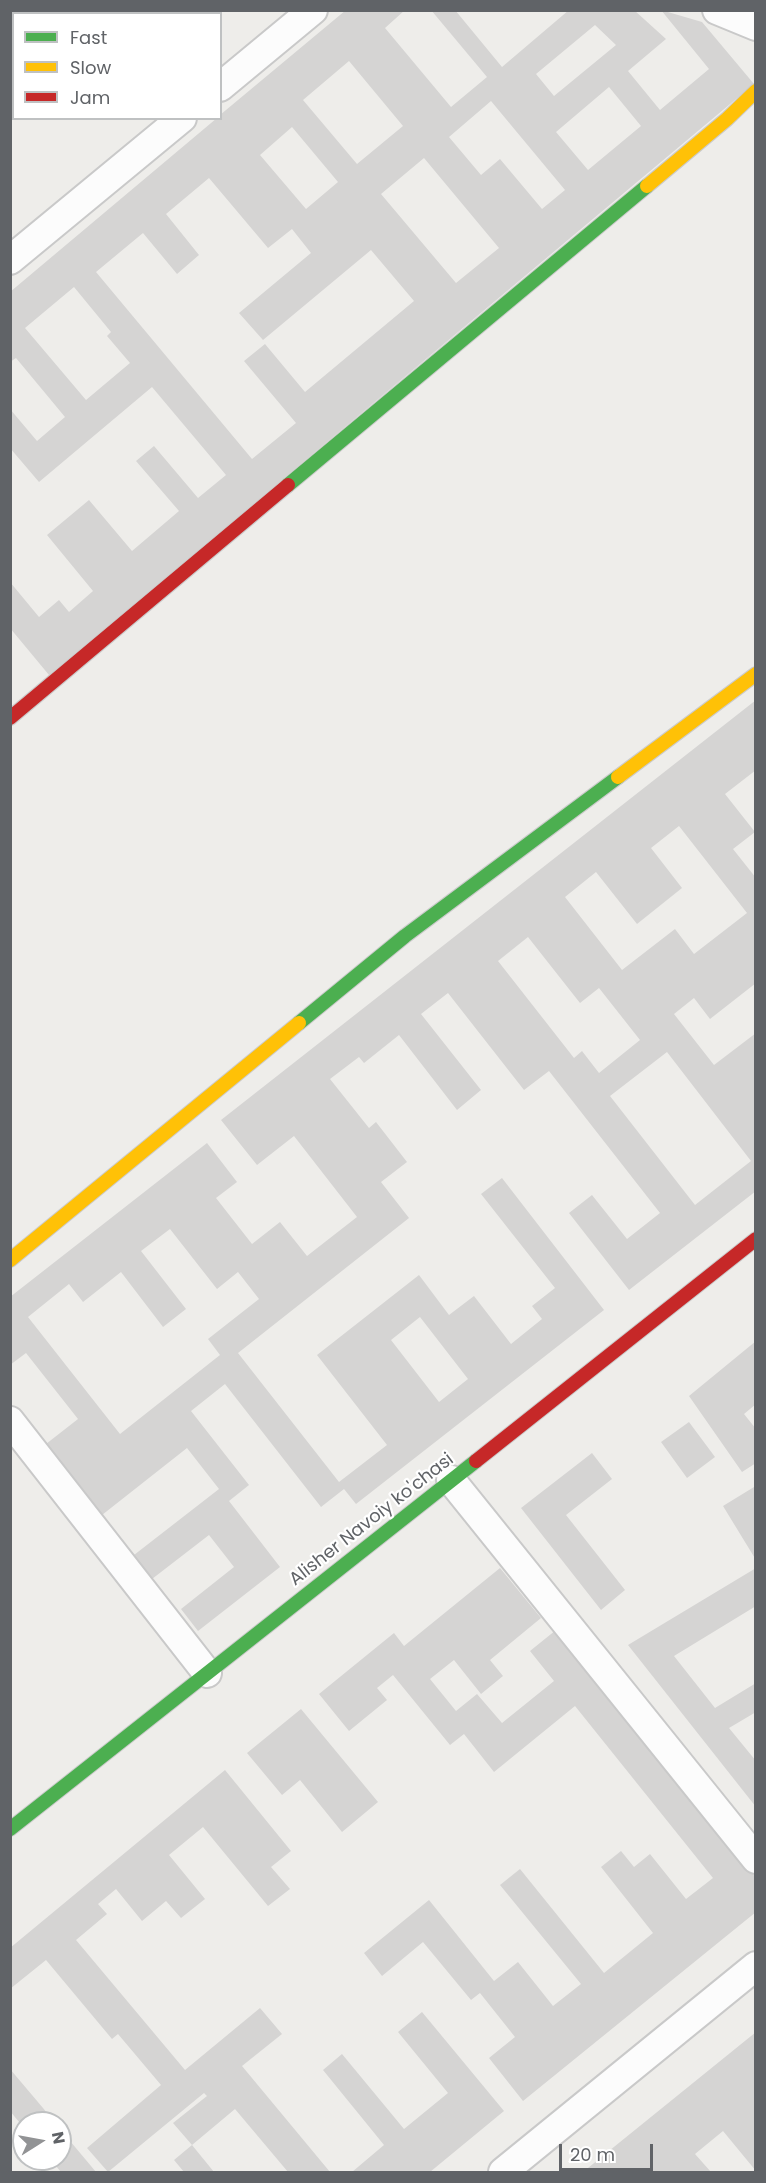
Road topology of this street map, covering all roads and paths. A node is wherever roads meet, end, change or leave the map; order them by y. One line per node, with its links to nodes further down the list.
1 (313, 10): 4 (street)
2 (717, 10): 3 (street)
3 (756, 26)
4 (222, 85)
5 (756, 91): 9 (street)
6 (180, 120): 7 (street)
7 (10, 260)
8 (756, 674): 11 (street)
9 (10, 718)
10 (756, 1239): 13 (street, Alisher Navoiy ko'chasi)
11 (10, 1260)
12 (10, 1421): 14 (street)
13 (451, 1480): 14 (street, Alisher Navoiy ko'chasi); 16 (street)
14 (207, 1673): 15 (street, Alisher Navoiy ko'chasi)
15 (10, 1829)
16 (756, 1859)
17 (756, 1966): 18 (street)
18 (503, 2172)

